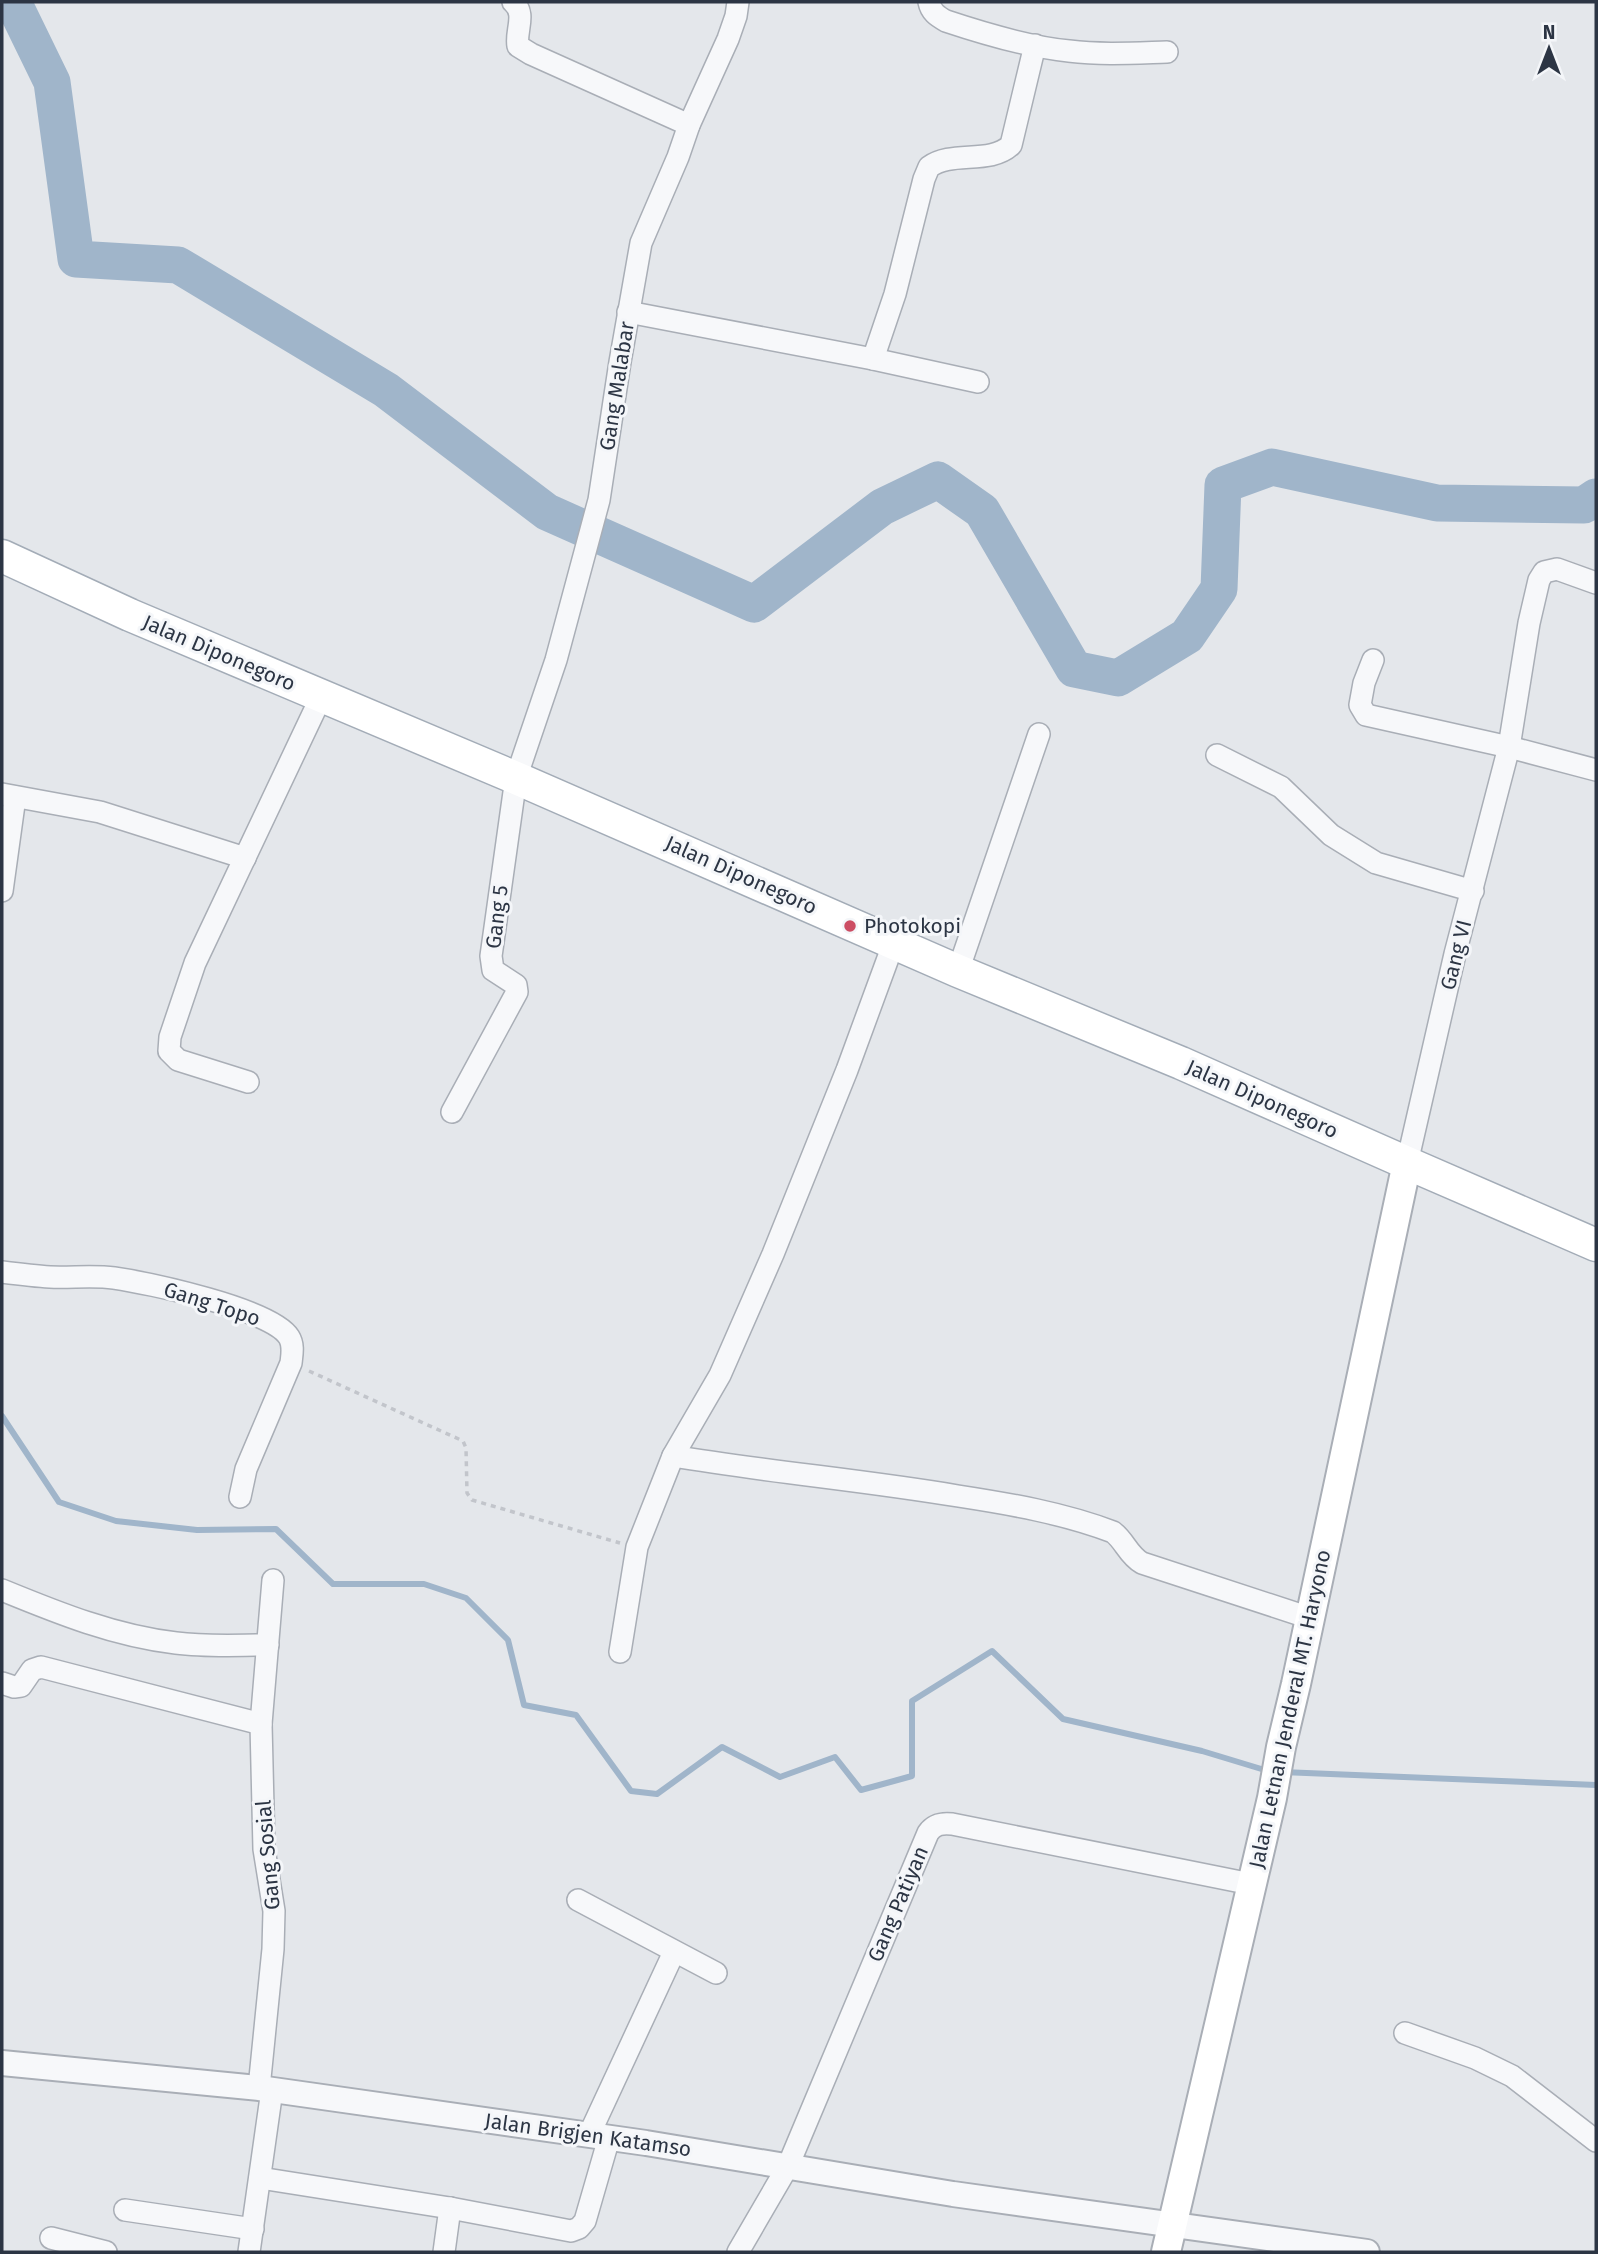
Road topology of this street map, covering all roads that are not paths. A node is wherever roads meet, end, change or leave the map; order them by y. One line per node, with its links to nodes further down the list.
1 (513, 2): 6 (street)
2 (738, 2): 6 (street, Gang Malabar)
3 (929, 2): 4 (street)
4 (1035, 45): 5 (street); 8 (street)
5 (1167, 52)
6 (689, 125): 7 (street, Gang Malabar)
7 (628, 312): 8 (street); 18 (street, Gang Malabar)
8 (873, 359): 9 (street)
9 (978, 382)
10 (2, 556): 13 (main road, Jalan Diponegoro)
11 (1596, 583): 15 (street, Gang VI)
12 (1373, 660): 15 (street)
13 (321, 697): 18 (main road, Jalan Diponegoro); 20 (street)
14 (1040, 734): 24 (street)
15 (1509, 747): 17 (street); 22 (street, Gang VI)
16 (1217, 755): 22 (street)
17 (1596, 770)
18 (516, 778): 23 (main road, Jalan Diponegoro); 26 (street, Gang 5)
19 (8, 795): 20 (street); 21 (street)
20 (244, 858): 25 (street)
21 (2, 891)
22 (1473, 891): 27 (street, Gang VI)
23 (894, 942): 24 (main road, Jalan Diponegoro); 30 (street)
24 (958, 971): 27 (main road, Jalan Diponegoro)
25 (248, 1082)
26 (452, 1112)
27 (1407, 1163): 28 (main road, Jalan Diponegoro); 34 (main road, Jalan Letnan Jenderal MT. Haryono)
28 (1596, 1245)
29 (2, 1272): 31 (street, Gang Topo)
30 (673, 1456): 34 (street); 36 (street)
31 (240, 1497)
32 (273, 1580): 35 (street, Gang Sosial)
33 (2, 1590): 35 (street)
34 (1310, 1618): 39 (main road, Jalan Letnan Jenderal MT. Haryono)
35 (268, 1645): 38 (street, Gang Sosial)
36 (621, 1652)
37 (2, 1683): 38 (street)
38 (261, 1724): 45 (street, Gang Sosial)
39 (1251, 1884): 48 (street, Gang Patiyan); 52 (main road, Jalan Letnan Jenderal MT. Haryono)
40 (578, 1900): 41 (street)
41 (674, 1952): 42 (street); 46 (street)
42 (716, 1973)
43 (1405, 2033): 47 (street)
44 (2, 2063): 45 (street, Jalan Brigjen Katamso)
45 (266, 2089): 46 (street, Jalan Brigjen Katamso); 49 (street, Gang Sosial)
46 (599, 2136): 48 (street, Jalan Brigjen Katamso); 50 (street)
47 (1596, 2141)
48 (788, 2166): 52 (street, Jalan Brigjen Katamso); 57 (street)
49 (260, 2178): 50 (street); 54 (street, Gang Sosial)
50 (450, 2208): 56 (street)
51 (125, 2210): 54 (street)
52 (1172, 2225): 58 (main road, Jalan Letnan Jenderal MT. Haryono); 59 (street, Jalan Brigjen Katamso)
53 (51, 2238): 55 (street)
54 (254, 2246)
55 (106, 2252)
56 (444, 2252)
57 (738, 2252)
58 (1166, 2252)
59 (1367, 2252)

